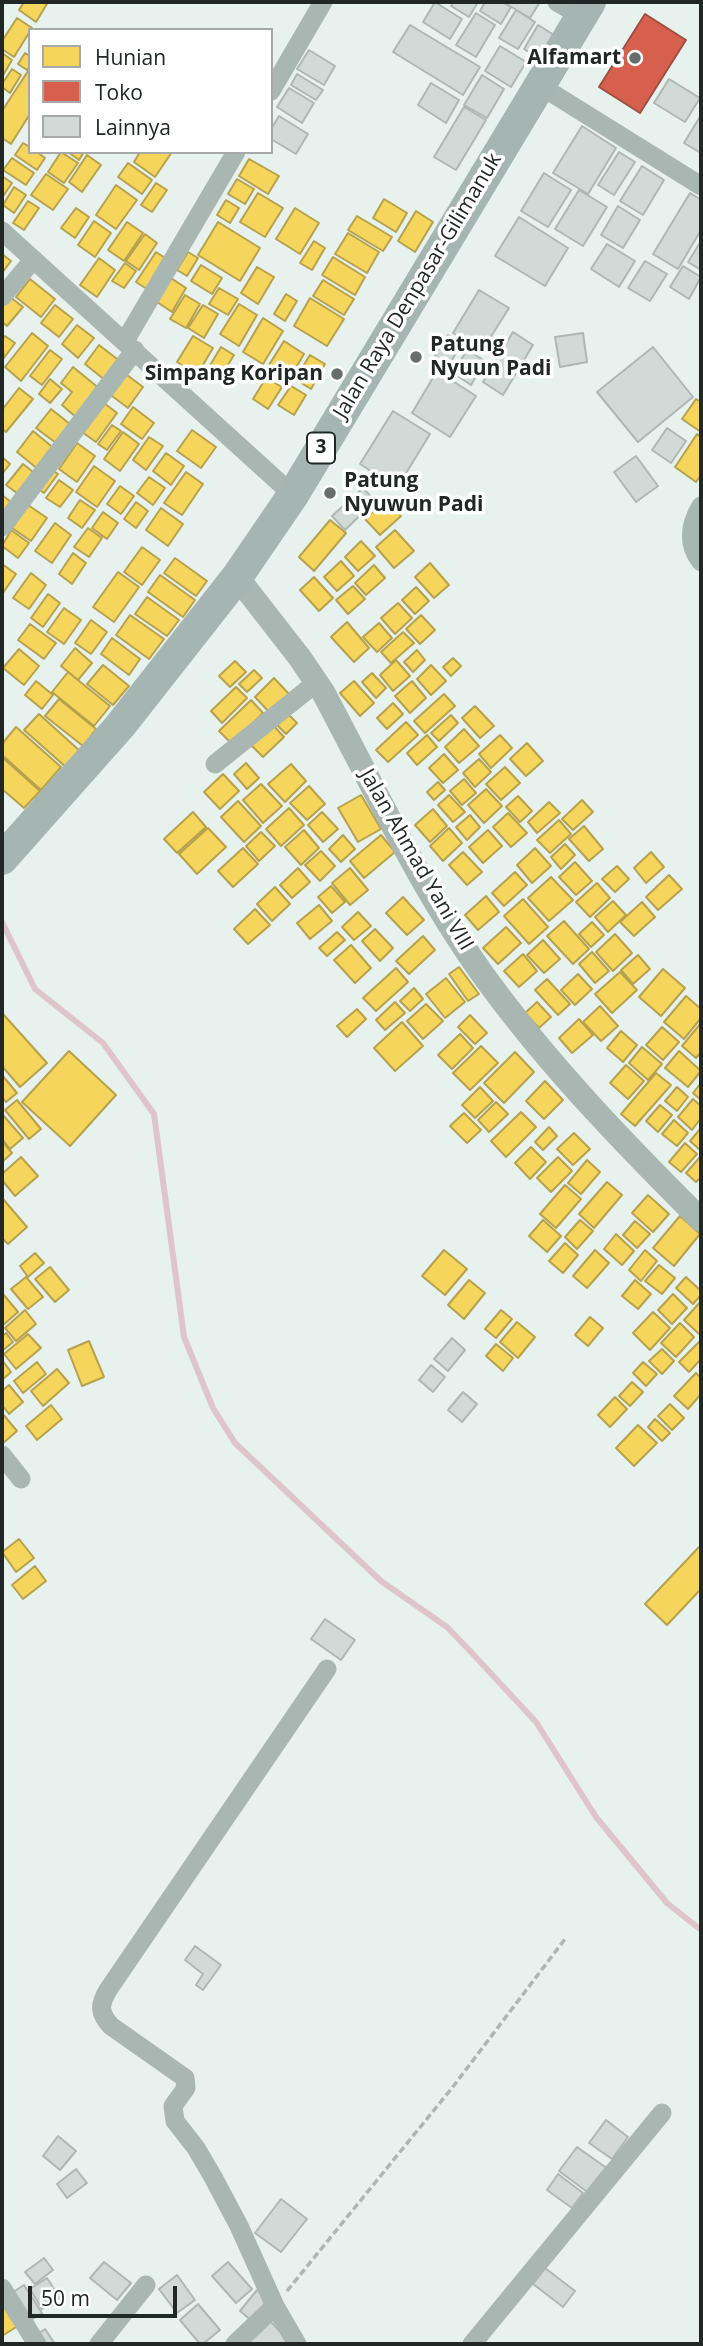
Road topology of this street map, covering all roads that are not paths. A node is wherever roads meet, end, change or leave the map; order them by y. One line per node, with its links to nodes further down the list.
1 (323, 2): 4 (street)
2 (576, 7): 3 (highway, Jalan Raya Denpasar-Gilimanuk / 3)
3 (539, 85): 6 (street); 11 (highway, Jalan Raya Denpasar-Gilimanuk / 3)
4 (273, 88)
5 (235, 154): 10 (street)
6 (701, 187)
7 (2, 231): 8 (street)
8 (33, 260): 9 (street); 10 (street)
9 (2, 297)
10 (130, 345): 11 (street); 13 (street)
11 (293, 495): 15 (highway, Jalan Raya Denpasar-Gilimanuk / 3)
12 (701, 506): 14 (street)
13 (2, 527)
14 (701, 562)
15 (237, 577): 16 (street, Jalan Ahmad Yani VIII); 18 (highway, Jalan Raya Denpasar-Gilimanuk / 3)
16 (317, 682): 17 (street); 19 (street, Jalan Ahmad Yani VIII)
17 (215, 764)
18 (2, 859)
19 (701, 1220)
20 (2, 1455): 21 (street)
21 (21, 1479)
22 (327, 1670): 26 (street)
23 (662, 2113): 31 (street)
24 (146, 2285): 28 (street)
25 (2, 2288): 27 (street)
26 (275, 2306): 29 (street); 30 (street)
27 (37, 2344)
28 (99, 2344)
29 (235, 2344)
30 (297, 2344)
31 (472, 2344)

